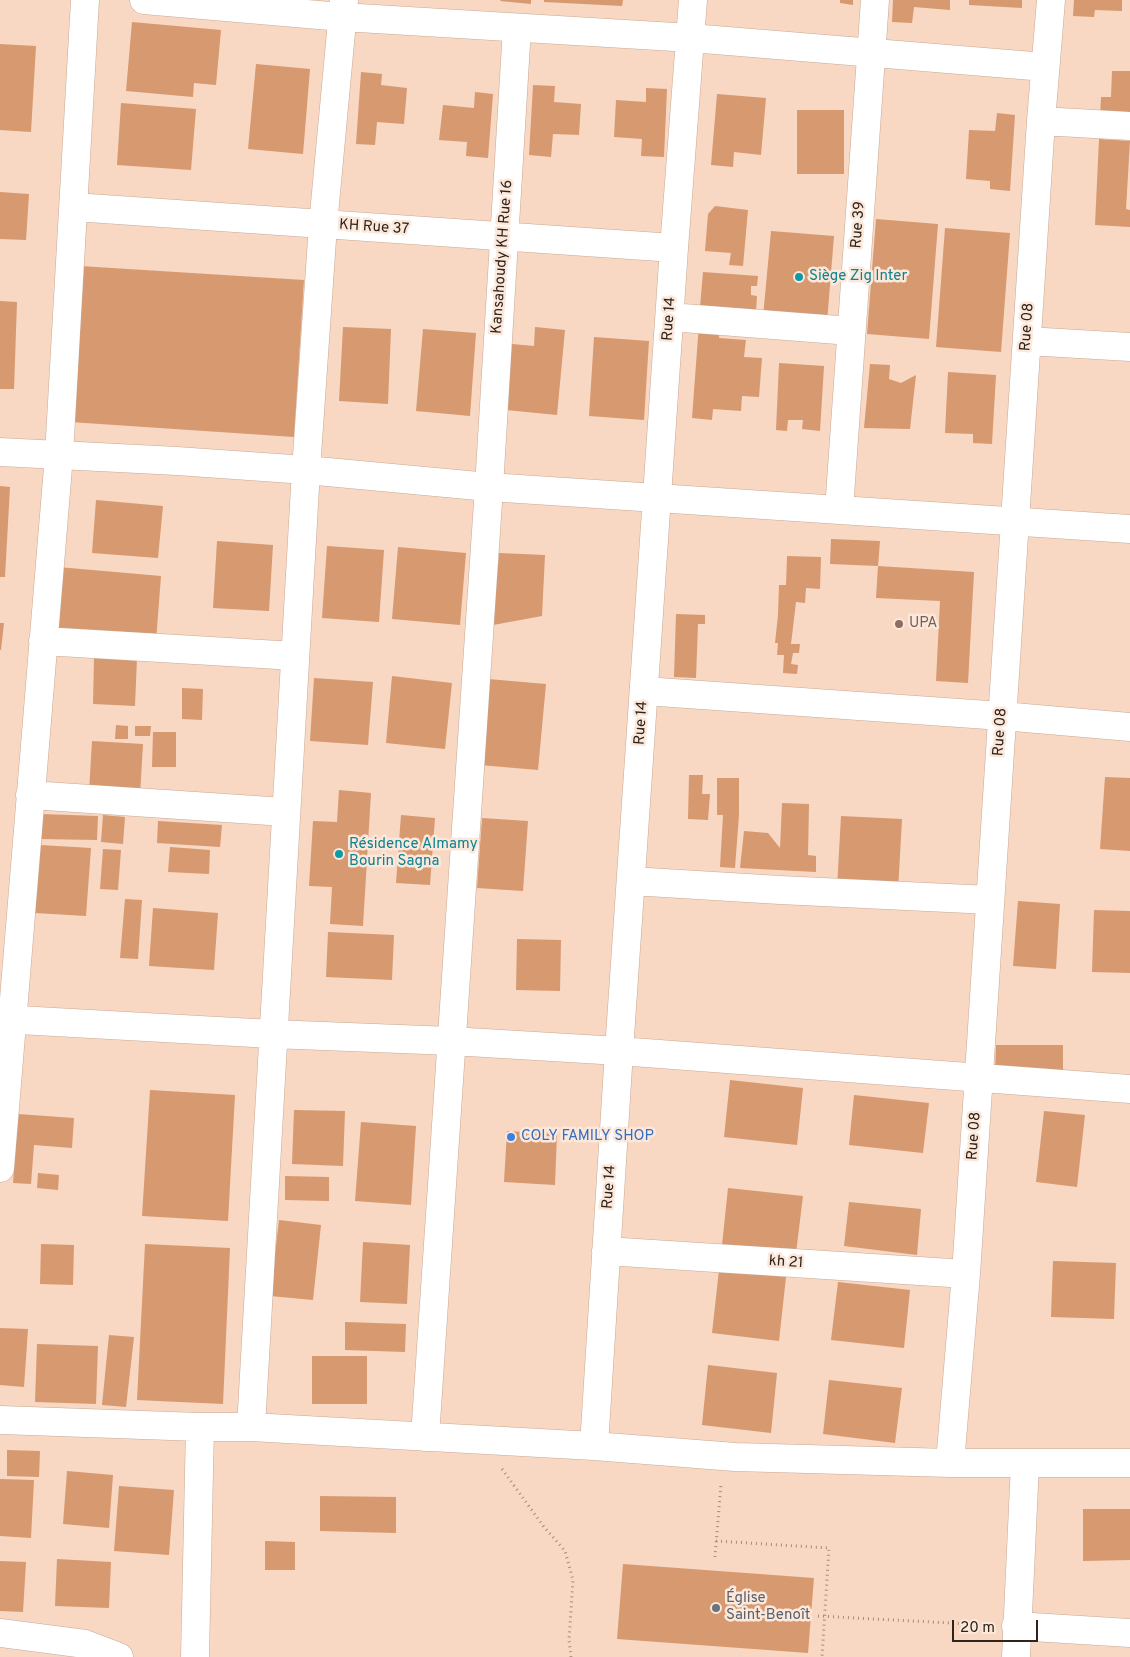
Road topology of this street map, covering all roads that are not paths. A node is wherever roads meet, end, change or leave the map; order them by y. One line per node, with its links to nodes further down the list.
1 (85, 0): 13 (street)
2 (144, 0): 6 (street)
3 (694, 0): 8 (street, Rue 14)
4 (875, 0): 9 (street, Rue 39)
5 (1051, 0): 10 (street, Rue 08)
6 (343, 9): 7 (street); 14 (street)
7 (517, 28): 8 (street); 15 (street, Kansahoudy KH Rue 16)
8 (691, 38): 9 (street); 16 (street, Rue 14)
9 (871, 52): 10 (street); 18 (street, Rue 39)
10 (1045, 67): 11 (street, Rue 08)
11 (1041, 121): 12 (street); 19 (street, Rue 08)
12 (1130, 126)
13 (74, 207): 14 (street, KH Rue 37); 22 (street)
14 (323, 225): 15 (street, KH Rue 37); 23 (street)
15 (505, 237): 16 (street, KH Rue 37); 24 (street, Kansahoudy KH Rue 16)
16 (674, 248): 17 (street, Rue 14)
17 (670, 317): 18 (street); 25 (street, Rue 14)
18 (851, 331): 26 (street, Rue 39)
19 (1027, 341): 20 (street); 27 (street, Rue 08)
20 (1130, 347)
21 (0, 452): 22 (street)
22 (59, 455): 23 (street); 29 (street)
23 (306, 470): 24 (street); 30 (street)
24 (489, 487): 25 (street); 40 (street, Kansahoudy KH Rue 16)
25 (658, 498): 26 (street); 31 (street, Rue 14)
26 (839, 510): 27 (street)
27 (1015, 522): 28 (street); 32 (street, Rue 08)
28 (1130, 529)
29 (44, 641): 30 (street); 34 (street)
30 (295, 656): 35 (street)
31 (644, 691): 32 (street); 36 (street, Rue 14)
32 (1002, 716): 33 (street); 37 (street, Rue 08)
33 (1130, 727)
34 (30, 795): 35 (street); 38 (street)
35 (285, 812): 39 (street)
36 (631, 881): 37 (street); 41 (street, Rue 14)
37 (990, 900): 42 (street, Rue 08)
38 (6, 1019): 39 (street); 44 (street)
39 (272, 1034): 40 (street); 49 (street)
40 (451, 1041): 41 (street); 50 (street, Kansahoudy KH Rue 16)
41 (619, 1051): 42 (street); 45 (street, Rue 14)
42 (979, 1078): 43 (street); 46 (street, Rue 08)
43 (1130, 1089)
44 (0, 1168)
45 (606, 1251): 46 (street, kh 21); 51 (street, Rue 14)
46 (966, 1274): 52 (street, Rue 08)
47 (0, 1420): 48 (street)
48 (200, 1427): 49 (street); 59 (street)
49 (250, 1427): 50 (street)
50 (425, 1437): 51 (street)
51 (594, 1446): 52 (street)
52 (950, 1463): 53 (street)
53 (1025, 1464): 54 (street); 55 (street)
54 (1130, 1464)
55 (1016, 1626): 57 (street); 60 (street)
56 (0, 1633): 58 (street)
57 (1130, 1633)
58 (119, 1657)
59 (195, 1657)
60 (1016, 1657)

